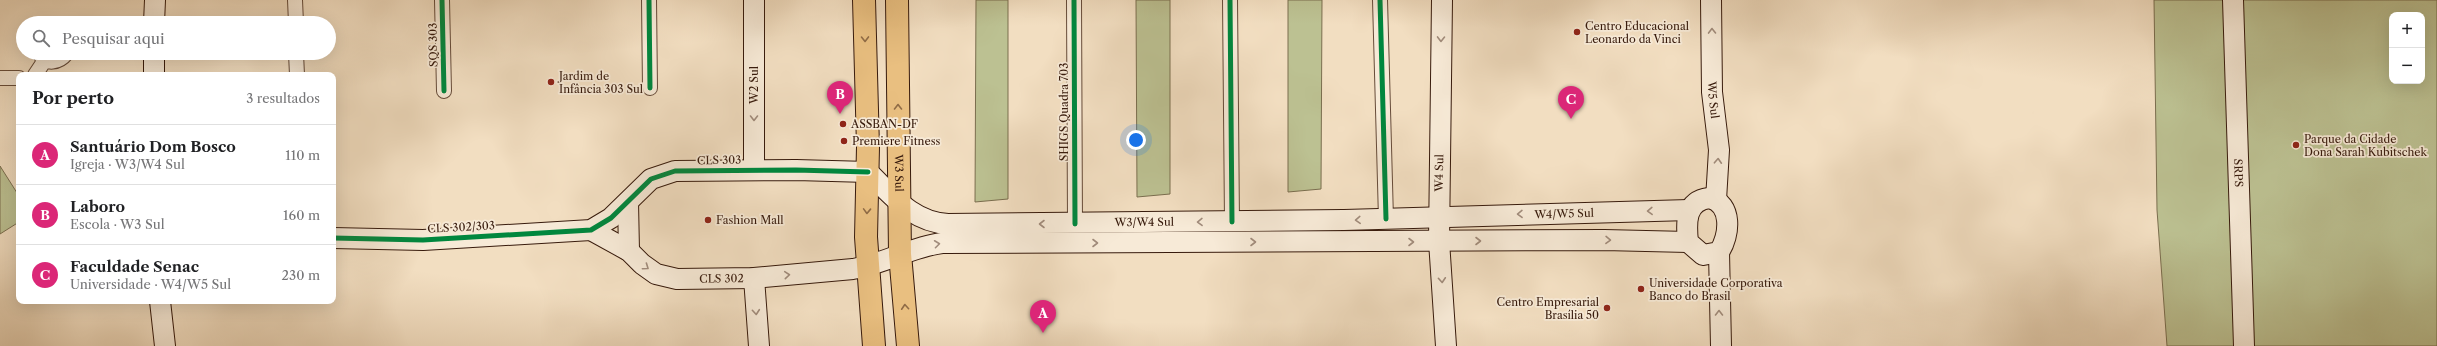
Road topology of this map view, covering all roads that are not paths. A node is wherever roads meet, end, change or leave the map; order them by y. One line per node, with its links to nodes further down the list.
1 (155, 0): 15 (main road)
2 (164, 0): 16 (main road)
3 (295, 0): 17 (street)
4 (442, 0): 31 (street, SQS 303)
5 (649, 0): 30 (street)
6 (754, 0): 32 (main road, W2 Sul, one-way to 32)
7 (864, 0): 33 (main road, one-way to 33)
8 (897, 0): 36 (main road, W3 Sul, one-way to 8)
9 (1074, 0): 41 (street, SHIGS Quadra 703)
10 (1230, 0): 40 (street)
11 (1380, 0): 39 (street)
12 (1442, 0): 38 (main road, W4 Sul, one-way to 38)
13 (1711, 0): 34 (main road, W5 Sul, one-way to 13)
14 (2234, 0): 60 (main road, SRPS)
15 (154, 16)
16 (164, 16)
17 (296, 16)
18 (41, 60): 24 (street)
19 (49, 60): 20 (street)
20 (59, 60)
21 (154, 60): 25 (main road)
22 (164, 60): 26 (main road)
23 (296, 60): 27 (street)
24 (36, 72)
25 (154, 72)
26 (164, 72)
27 (297, 72)
28 (0, 78): 29 (street)
29 (16, 78)
30 (650, 88)
31 (444, 90)
32 (754, 170): 33 (main road, CLS 303); 35 (main road, CLS 303)
33 (868, 172): 36 (main road, W3/W4 Sul); 51 (main road, one-way to 51)
34 (1716, 200): 37 (main road); 49 (main road)
35 (628, 202): 42 (main road, CLS 303); 48 (main road)
36 (899, 202): 44 (main road, W3/W4 Sul); 50 (main road, W3 Sul)
37 (1689, 210): 38 (main road, W4/W5 Sul, one-way to 38); 47 (main road)
38 (1439, 216): 39 (main road, W3/W4 Sul); 46 (main road, W4 Sul)
39 (1386, 218): 40 (main road, W3/W4 Sul, one-way to 40)
40 (1232, 222): 43 (main road, W3/W4 Sul, one-way to 43)
41 (1074, 224): 43 (main road, W3/W4 Sul); 44 (main road, W3/W4 Sul, one-way to 44)
42 (591, 230): 45 (main road, CLS 302/303); 48 (main road, CLS 302)
43 (1154, 232): 44 (main road, W3/W4 Sul, one-way to 43); 46 (main road, W3/W4 Sul, one-way to 46)
44 (1006, 233): 50 (main road, W3/W4 Sul, one-way to 44)
45 (336, 238)
46 (1439, 242): 47 (main road, one-way to 47); 58 (main road, W4 Sul, one-way to 58)
47 (1688, 242): 49 (main road)
48 (629, 252): 52 (main road, CLS 302, one-way to 52)
49 (1719, 252): 59 (main road, one-way to 49)
50 (900, 254): 51 (main road, W3/W4 Sul); 57 (main road, W3 Sul, one-way to 50)
51 (867, 267): 52 (main road, CLS 302, one-way to 51); 56 (main road)
52 (754, 278): 55 (main road, one-way to 55)
53 (163, 305): 54 (main road)
54 (165, 346)
55 (759, 346)
56 (874, 346)
57 (908, 346)
58 (1446, 346)
59 (1721, 346)
60 (2244, 346)

